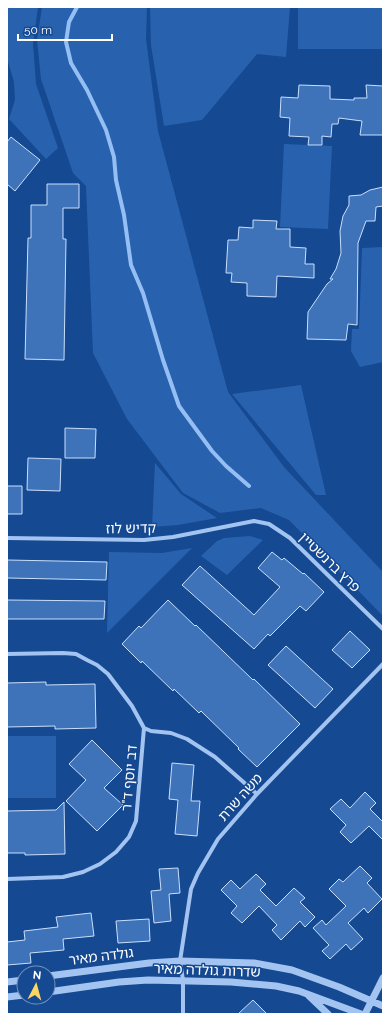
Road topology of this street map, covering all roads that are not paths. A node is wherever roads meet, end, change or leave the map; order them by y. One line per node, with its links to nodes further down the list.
1 (254, 521): 2 (street, קדיש לוז); 3 (street, פרץ ברנשטיין)
2 (7, 538)
3 (383, 629)
4 (7, 654): 6 (street)
5 (383, 664): 7 (street, משה שרת)
6 (144, 728): 7 (street); 8 (street, דב יוסף ד"ר)
7 (257, 794): 9 (street, משה שרת)
8 (7, 879)
9 (180, 961): 10 (street, גולדה מאיר); 12 (street, משה שרת); 15 (street, שדרות גולדה מאיר)
10 (56, 975)
11 (383, 978): 15 (street)
12 (182, 980): 13 (street, שדרות גולדה מאיר); 14 (street, שדרות גולדה מאיר); 18 (street, משה שרת)
13 (56, 991)
14 (306, 993): 19 (street); 20 (street, שדרות גולדה מאיר)
15 (371, 1001): 16 (street, שדרות גולדה מאיר); 21 (street)
16 (383, 1006)
17 (383, 1011): 22 (street)
18 (182, 1014)
19 (328, 1014)
20 (361, 1014)
21 (364, 1014)
22 (381, 1014)

